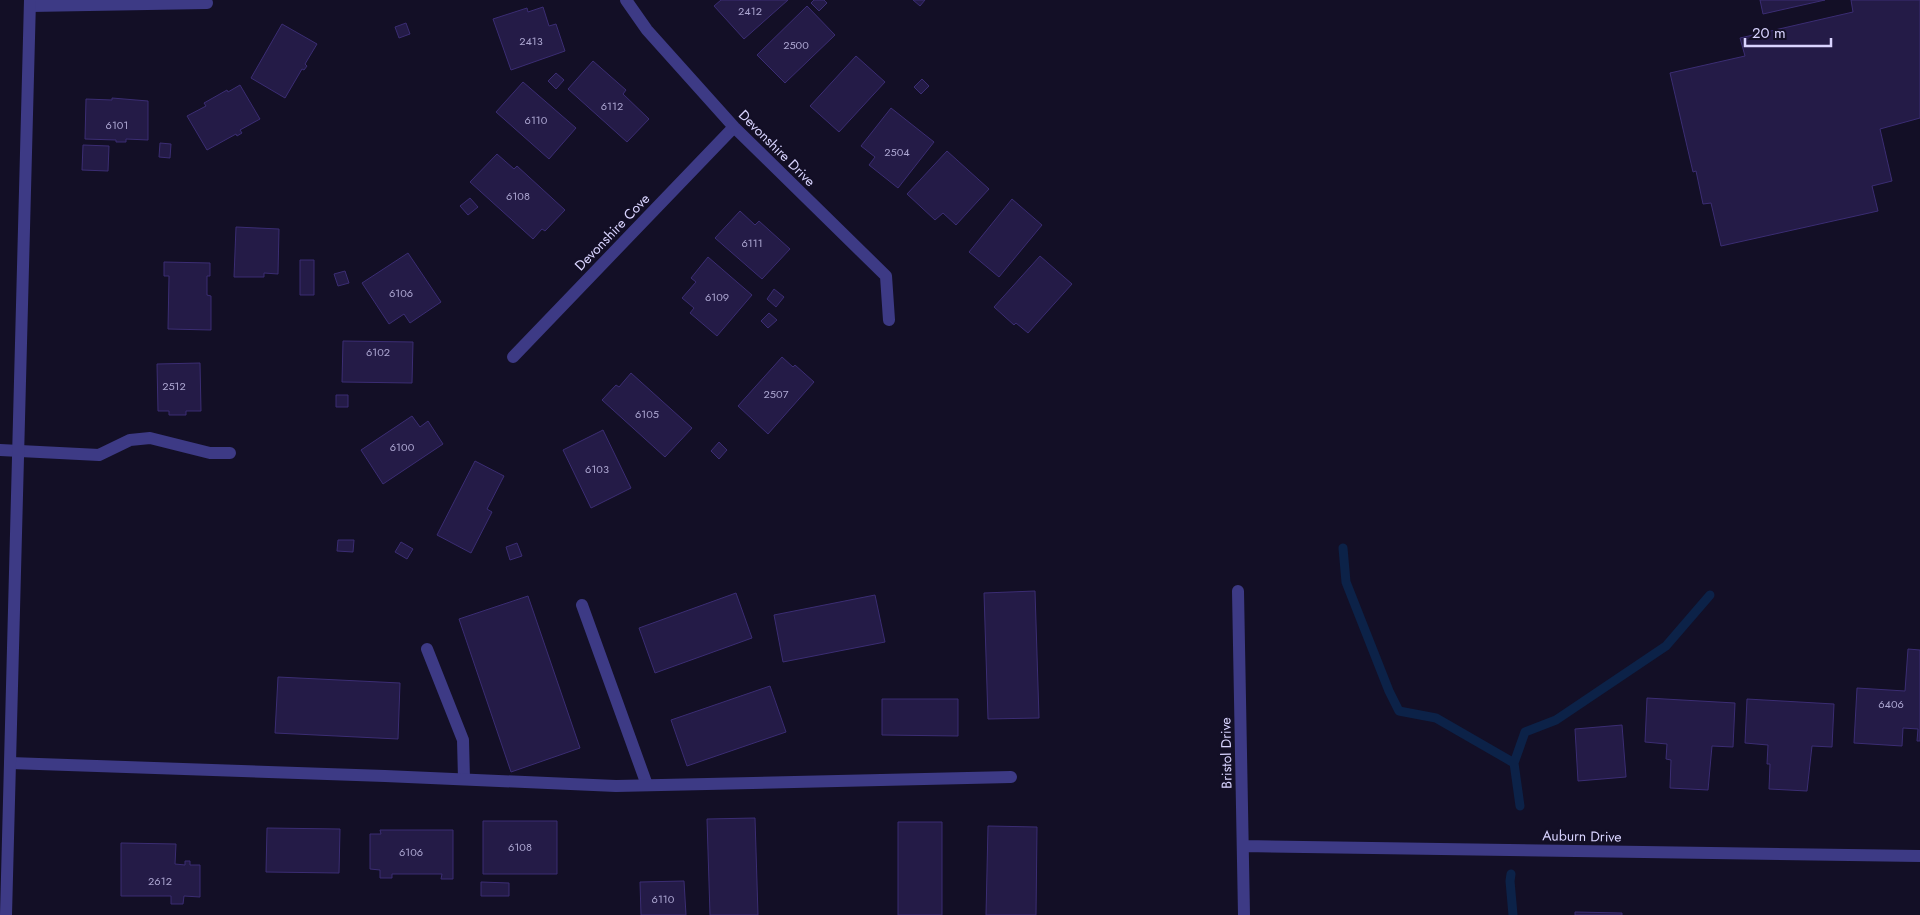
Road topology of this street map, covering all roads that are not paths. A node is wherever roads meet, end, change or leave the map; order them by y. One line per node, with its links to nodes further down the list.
1 (626, 0): 4 (street, Devonshire Drive)
2 (30, 3): 3 (street); 8 (street)
3 (208, 3)
4 (734, 127): 5 (street, Devonshire Drive); 6 (street, Devonshire Cove)
5 (889, 320)
6 (513, 357)
7 (0, 450): 8 (street)
8 (17, 451): 9 (street); 13 (street)
9 (230, 453)
10 (1238, 591): 17 (street, Bristol Drive)
11 (582, 605): 16 (street)
12 (427, 649): 15 (street)
13 (10, 763): 15 (street); 19 (street)
14 (1011, 777): 16 (street)
15 (464, 779): 16 (street)
16 (646, 785)
17 (1243, 846): 18 (street, Auburn Drive); 20 (street, Bristol Drive)
18 (1920, 856)
19 (6, 915)
20 (1244, 915)

